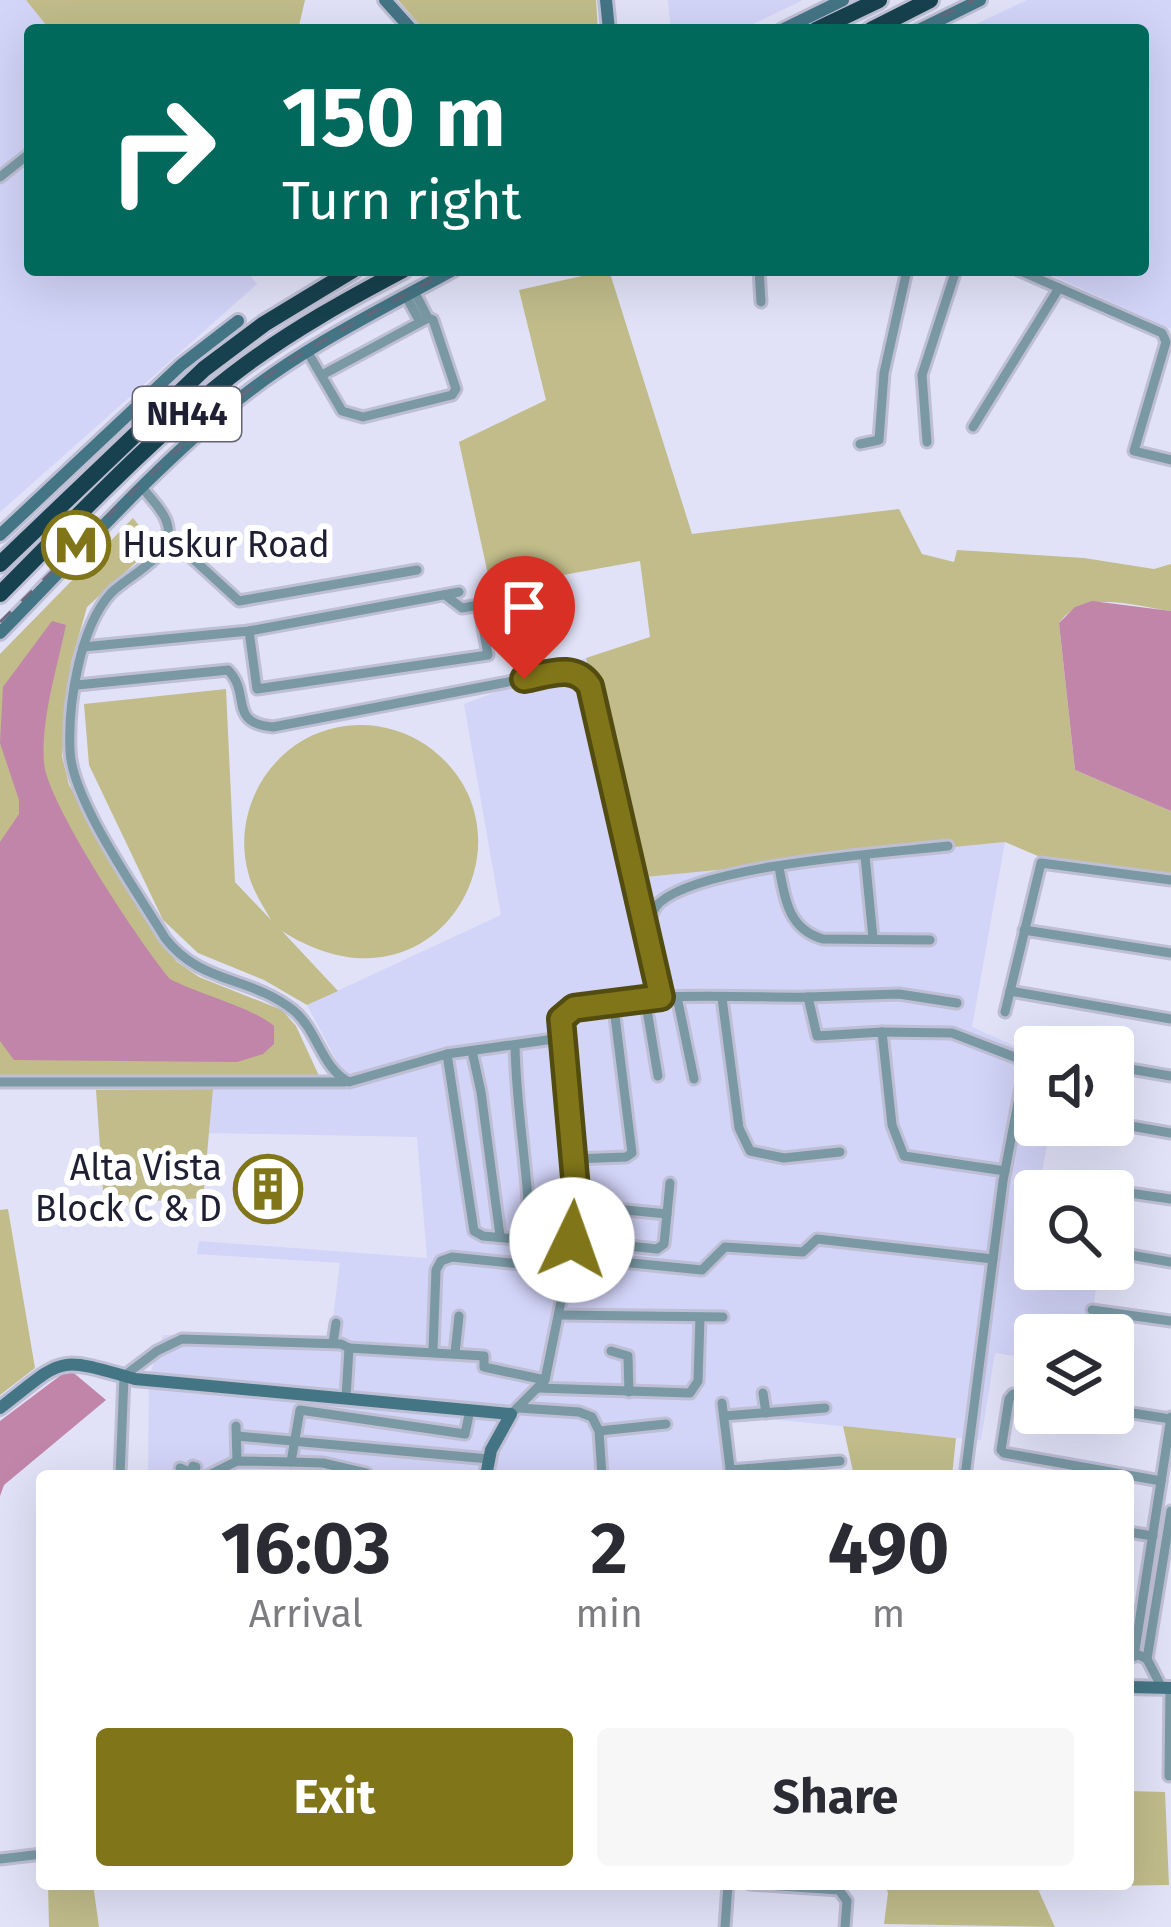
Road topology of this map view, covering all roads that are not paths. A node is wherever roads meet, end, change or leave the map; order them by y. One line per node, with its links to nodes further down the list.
1 (386, 0): 6 (street)
2 (843, 0): 7 (street)
3 (879, 0): 8 (highway)
4 (930, 0): 9 (highway)
5 (980, 0): 10 (street)
6 (407, 24)
7 (794, 24)
8 (829, 24)
9 (883, 24)
10 (931, 24)
11 (24, 158): 12 (street)
12 (0, 177)
13 (341, 276): 24 (highway, NH44)
14 (392, 276): 37 (highway, NH44)
15 (442, 276): 21 (street)
16 (759, 276): 22 (street)
17 (906, 276): 29 (street)
18 (954, 276): 28 (street)
19 (1032, 276): 20 (street)
20 (1059, 288): 27 (street); 30 (street)
21 (410, 294): 23 (street); 25 (street)
22 (760, 302)
23 (424, 320): 26 (street); 26 (street)
24 (244, 328): 32 (street); 34 (highway, NH44)
25 (307, 351): 26 (street); 31 (street)
26 (322, 375)
27 (973, 427)
28 (927, 442)
29 (860, 444)
30 (1171, 460)
31 (143, 488): 33 (street); 40 (street)
32 (0, 535)
33 (168, 536): 35 (street); 41 (street)
34 (0, 564)
35 (417, 570)
36 (459, 592): 38 (street)
37 (0, 594)
38 (445, 595): 39 (street); 39 (street)
39 (249, 631): 41 (street)
40 (0, 633)
41 (83, 647): 42 (street)
42 (77, 685): 47 (street); 72 (street)
43 (948, 846): 44 (street)
44 (865, 856): 45 (street); 49 (street)
45 (779, 867): 47 (street); 49 (street)
46 (1171, 880): 48 (street)
47 (647, 928): 53 (street)
48 (1024, 930): 51 (street); 52 (street)
49 (873, 938): 50 (street)
50 (930, 940)
51 (1171, 953)
52 (1010, 992): 60 (street); 61 (street)
53 (661, 997): 54 (street); 56 (street)
54 (677, 997): 57 (street); 70 (street)
55 (808, 997): 57 (street); 59 (street); 62 (street)
56 (645, 998): 58 (street); 68 (street)
57 (722, 998): 75 (street)
58 (613, 1000): 63 (street); 76 (street)
59 (958, 1004)
60 (1005, 1012)
61 (1171, 1019)
62 (882, 1032): 77 (street); 77 (street)
63 (561, 1038): 64 (street); 76 (street)
64 (515, 1046): 65 (street); 84 (street)
65 (472, 1051): 66 (street); 83 (street)
66 (447, 1054): 72 (street); 83 (street)
67 (1134, 1070): 69 (street)
68 (658, 1076)
69 (1171, 1076)
70 (694, 1079)
71 (0, 1082): 72 (street)
72 (349, 1082)
73 (1134, 1127): 74 (street)
74 (1171, 1133)
75 (840, 1152)
76 (574, 1159): 81 (street)
77 (1005, 1171): 87 (street)
78 (670, 1183): 82 (street)
79 (1134, 1194): 80 (street)
80 (1171, 1199)
81 (574, 1205): 82 (street); 85 (street)
82 (667, 1214): 85 (street)
83 (500, 1236): 84 (street)
84 (530, 1239): 85 (street)
85 (572, 1242): 89 (street)
86 (1134, 1256): 88 (street)
87 (993, 1259): 89 (street); 133 (street)
88 (1171, 1262)
89 (569, 1263): 91 (street); 99 (street)
90 (1092, 1310): 95 (street)
91 (559, 1315): 93 (street); 103 (street)
92 (459, 1316): 101 (street)
93 (700, 1317): 94 (street); 104 (street)
94 (723, 1317)
95 (1171, 1321)
96 (336, 1323): 97 (street)
97 (333, 1343): 98 (street); 102 (street)
98 (350, 1348): 99 (street); 107 (street)
99 (433, 1350): 101 (street)
100 (611, 1351): 104 (street)
101 (455, 1353): 103 (street)
102 (124, 1376): 107 (street); 109 (street); 125 (street)
103 (542, 1384): 104 (street); 112 (street)
104 (629, 1392)
105 (764, 1393): 113 (street)
106 (1014, 1394): 134 (street)
107 (346, 1397): 111 (street)
108 (722, 1403): 115 (street)
109 (0, 1408)
110 (825, 1408): 113 (street)
111 (470, 1410): 112 (street); 119 (street)
112 (515, 1411): 118 (street); 120 (street)
113 (766, 1413): 115 (street)
114 (1134, 1413): 116 (street)
115 (724, 1416): 131 (street)
116 (1171, 1418): 136 (street)
117 (666, 1424): 118 (street)
118 (598, 1431): 130 (street)
119 (295, 1439): 120 (street); 121 (street); 123 (street)
120 (489, 1459): 129 (street)
121 (238, 1461): 123 (street); 127 (street)
122 (840, 1461): 132 (street)
123 (291, 1462): 128 (street)
124 (180, 1468): 126 (street)
125 (120, 1470)
126 (188, 1470)
127 (210, 1470)
128 (353, 1470)
129 (487, 1470)
130 (601, 1470)
131 (730, 1470)
132 (758, 1470)
133 (966, 1470)
134 (1099, 1470)
135 (1134, 1476): 136 (street)
136 (1161, 1481): 139 (street)
137 (1171, 1510): 142 (street)
138 (1134, 1533): 139 (street)
139 (1153, 1536): 141 (street)
140 (1134, 1586): 141 (street)
141 (1144, 1590): 142 (street); 143 (street)
142 (1157, 1597): 145 (street)
143 (1134, 1642)
144 (1134, 1657): 145 (street)
145 (1148, 1659): 147 (street)
146 (1134, 1687): 147 (street)
147 (1167, 1688): 148 (street)
148 (1169, 1776)
149 (36, 1855): 150 (street)
150 (0, 1859)
151 (728, 1890): 153 (street)
152 (839, 1890): 154 (street)
153 (725, 1927)
154 (845, 1927)

